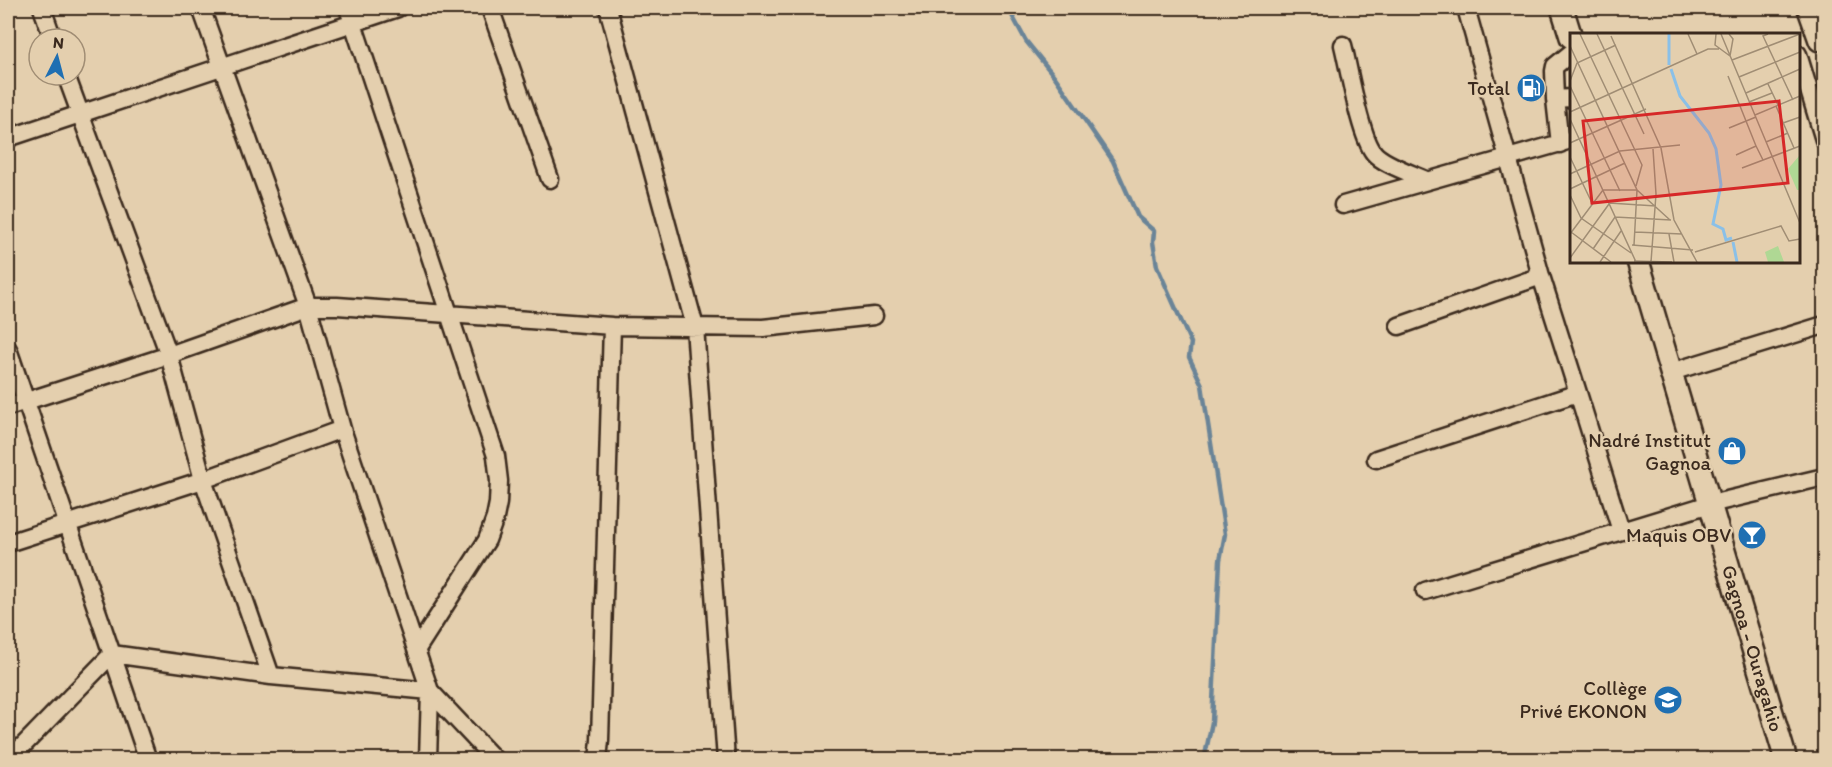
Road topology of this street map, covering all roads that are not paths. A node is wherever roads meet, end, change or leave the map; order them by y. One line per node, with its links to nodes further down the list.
1 (42, 8): 10 (street)
2 (201, 8): 17 (street)
3 (398, 8): 9 (street)
4 (490, 8): 25 (street)
5 (608, 8): 36 (street)
6 (1466, 8): 24 (street)
7 (1562, 8): 11 (main road)
8 (1806, 8): 12 (street)
9 (351, 15): 17 (street); 31 (street)
10 (49, 27)
11 (1570, 34)
12 (1821, 41): 14 (street)
13 (1343, 45): 26 (street)
14 (1799, 46)
15 (1570, 54): 19 (street)
16 (1799, 60): 22 (street)
17 (222, 66): 20 (street); 30 (street)
18 (71, 87): 20 (street)
19 (1563, 98): 23 (street)
20 (80, 112): 21 (street); 38 (street)
21 (8, 138)
22 (1824, 140)
23 (1566, 142): 24 (street)
24 (1509, 157): 26 (street); 29 (street)
25 (550, 179)
26 (1428, 181): 27 (street)
27 (1342, 205)
28 (1638, 262): 39 (main road, Gagnoa - Ouragahio)
29 (1541, 276): 35 (street); 40 (street)
30 (308, 306): 31 (street); 38 (street); 43 (street)
31 (450, 315): 34 (street); 52 (street)
32 (874, 316): 36 (street)
33 (1824, 325): 39 (street)
34 (612, 326): 36 (street); 60 (street)
35 (1399, 326)
36 (695, 327): 61 (street)
37 (8, 349): 41 (street)
38 (169, 355): 41 (street); 46 (street)
39 (1671, 372): 47 (main road, Gagnoa - Ouragahio)
40 (1578, 393): 44 (street); 49 (street)
41 (25, 401): 42 (street); 48 (street)
42 (8, 407)
43 (342, 429): 46 (street); 52 (street)
44 (1376, 459)
45 (1824, 477): 47 (street)
46 (203, 480): 48 (street); 54 (street)
47 (1710, 504): 49 (street); 62 (main road, Gagnoa - Ouragahio)
48 (67, 522): 50 (street); 53 (street)
49 (1622, 531): 51 (street)
50 (8, 543)
51 (1425, 591)
52 (417, 649): 55 (street)
53 (112, 654): 54 (street); 56 (street); 57 (street)
54 (271, 676): 55 (street)
55 (430, 691): 58 (street); 59 (street)
56 (9, 759)
57 (148, 759)
58 (428, 759)
59 (495, 759)
60 (598, 759)
61 (726, 759)
62 (1786, 759)

